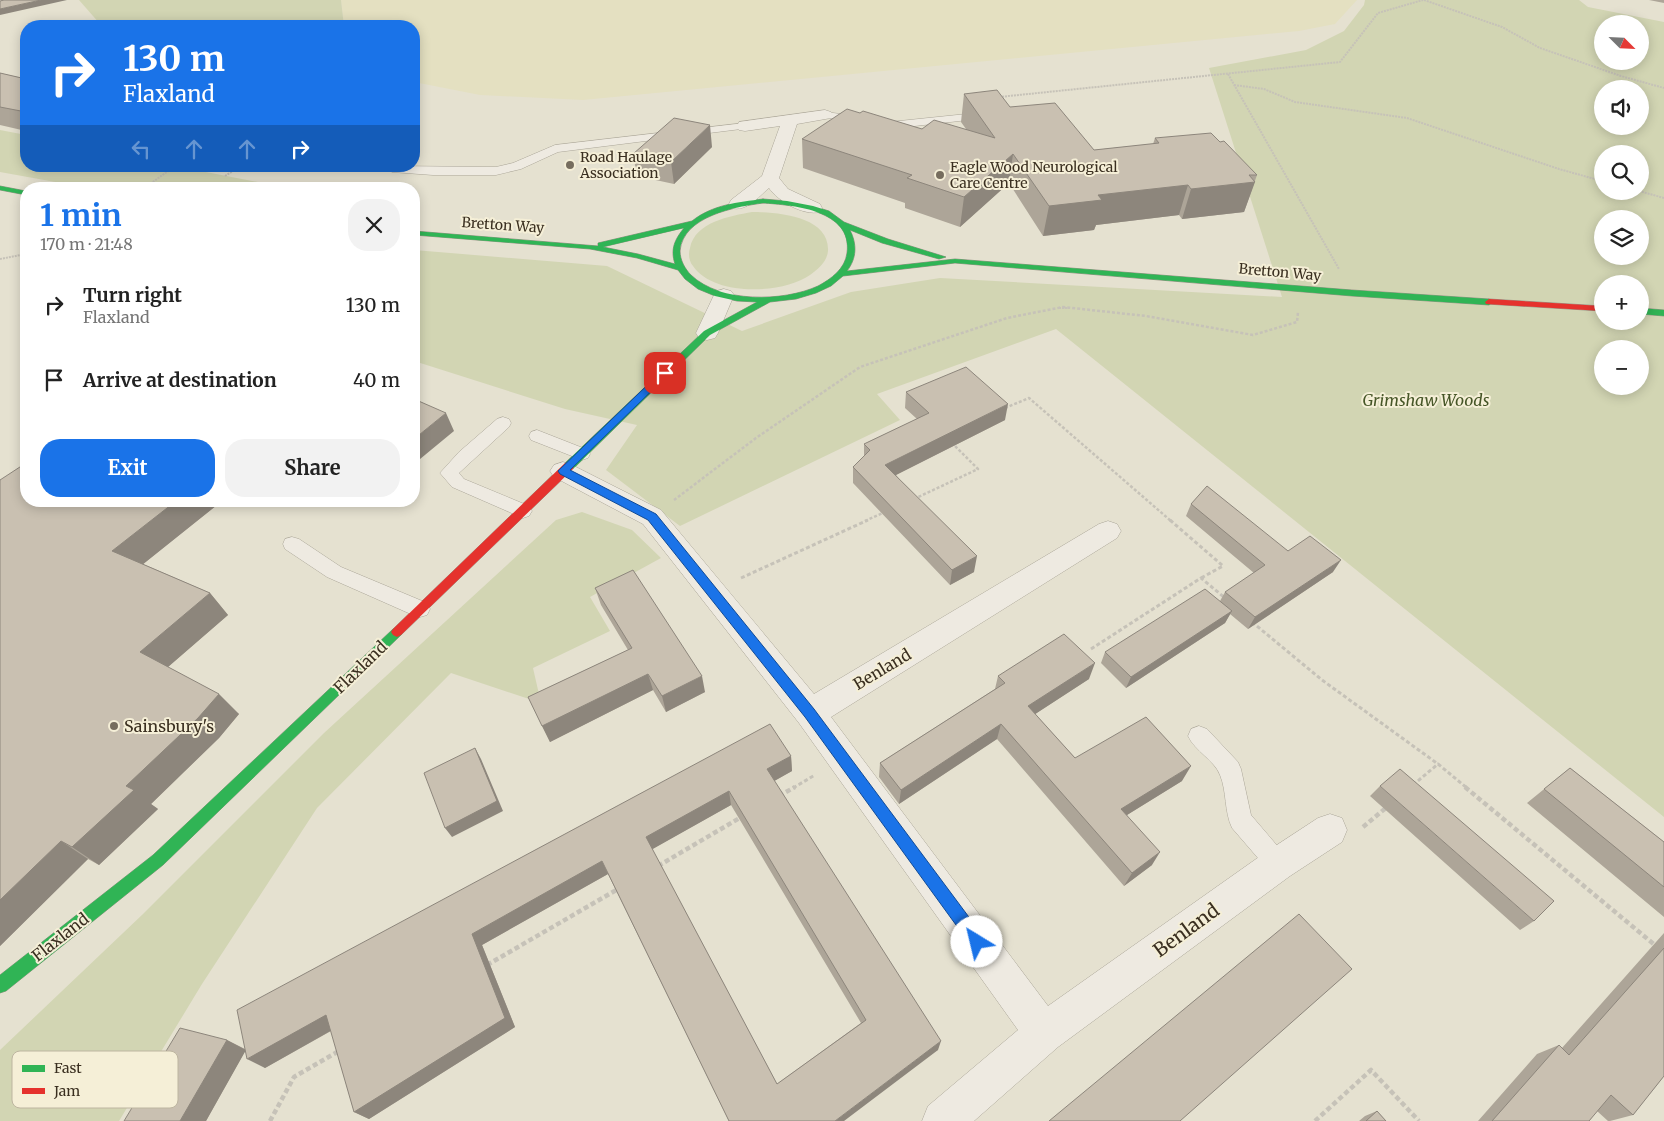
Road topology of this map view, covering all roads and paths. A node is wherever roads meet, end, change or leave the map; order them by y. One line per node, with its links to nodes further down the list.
1 (1424, 0): 2 (path); 4 (path)
2 (1228, 74): 3 (path); 5 (path)
3 (1234, 85): 15 (path); 33 (path)
4 (1664, 88)
5 (998, 97)
6 (998, 113): 7 (lane)
7 (825, 115): 8 (street)
8 (790, 121): 9 (street); 14 (street)
9 (745, 126): 10 (lane)
10 (420, 170)
11 (167, 172): 16 (path)
12 (231, 172): 13 (path)
13 (225, 176)
14 (770, 178): 21 (street); 22 (street)
15 (1594, 179)
16 (153, 182)
17 (0, 188): 18 (street)
18 (20, 191)
19 (1649, 194): 20 (path)
20 (1664, 198)
21 (738, 204): 22 (street); 23 (street)
22 (813, 208): 24 (street)
23 (694, 223): 26 (street, Bretton Way); 30 (street)
24 (841, 224): 29 (street, Bretton Way); 31 (street)
25 (420, 233): 26 (street, Bretton Way)
26 (590, 247): 30 (street, Bretton Way)
27 (20, 255): 28 (path)
28 (0, 259)
29 (956, 261): 31 (street, Bretton Way); 32 (street, Bretton Way)
30 (679, 268): 34 (street)
31 (841, 274): 35 (street)
32 (1302, 289): 33 (street, Bretton Way); 48 (path)
33 (1352, 293): 36 (street, Bretton Way)
34 (724, 295): 35 (street); 39 (street, Flaxland)
35 (767, 300): 39 (street, Flaxland)
36 (1594, 308)
37 (1649, 312): 38 (street)
38 (1664, 313)
39 (707, 333): 44 (street, Flaxland)
40 (1003, 409): 51 (path)
41 (503, 423): 47 (lane)
42 (537, 436): 44 (lane)
43 (950, 441): 45 (path)
44 (572, 462): 47 (street, Flaxland); 48 (street)
45 (907, 502)
46 (890, 510): 52 (path)
47 (523, 512): 54 (street, Flaxland)
48 (652, 517): 52 (street)
49 (1108, 531): 57 (street, Benland)
50 (292, 544): 54 (lane)
51 (1201, 578): 53 (path); 56 (path)
52 (713, 592): 57 (street)
53 (1231, 604)
54 (420, 609): 71 (street, Flaxland)
55 (1246, 616): 60 (path)
56 (1092, 649)
57 (810, 713): 59 (street)
58 (1199, 736): 66 (lane)
59 (843, 758): 62 (path); 72 (street)
60 (1438, 764): 61 (path); 69 (path)
61 (1409, 788)
62 (775, 798)
63 (1388, 806): 65 (path)
64 (749, 813): 67 (path)
65 (1325, 833): 66 (street, Benland)
66 (1278, 864): 72 (street, Benland)
67 (655, 868)
68 (620, 888): 70 (path)
69 (1664, 953)
70 (483, 967)
71 (0, 985)
72 (1044, 1033): 75 (street, Benland)
73 (346, 1047): 74 (path)
74 (270, 1121)
75 (943, 1121)
76 (1315, 1121): 77 (path)
77 (1419, 1121)

